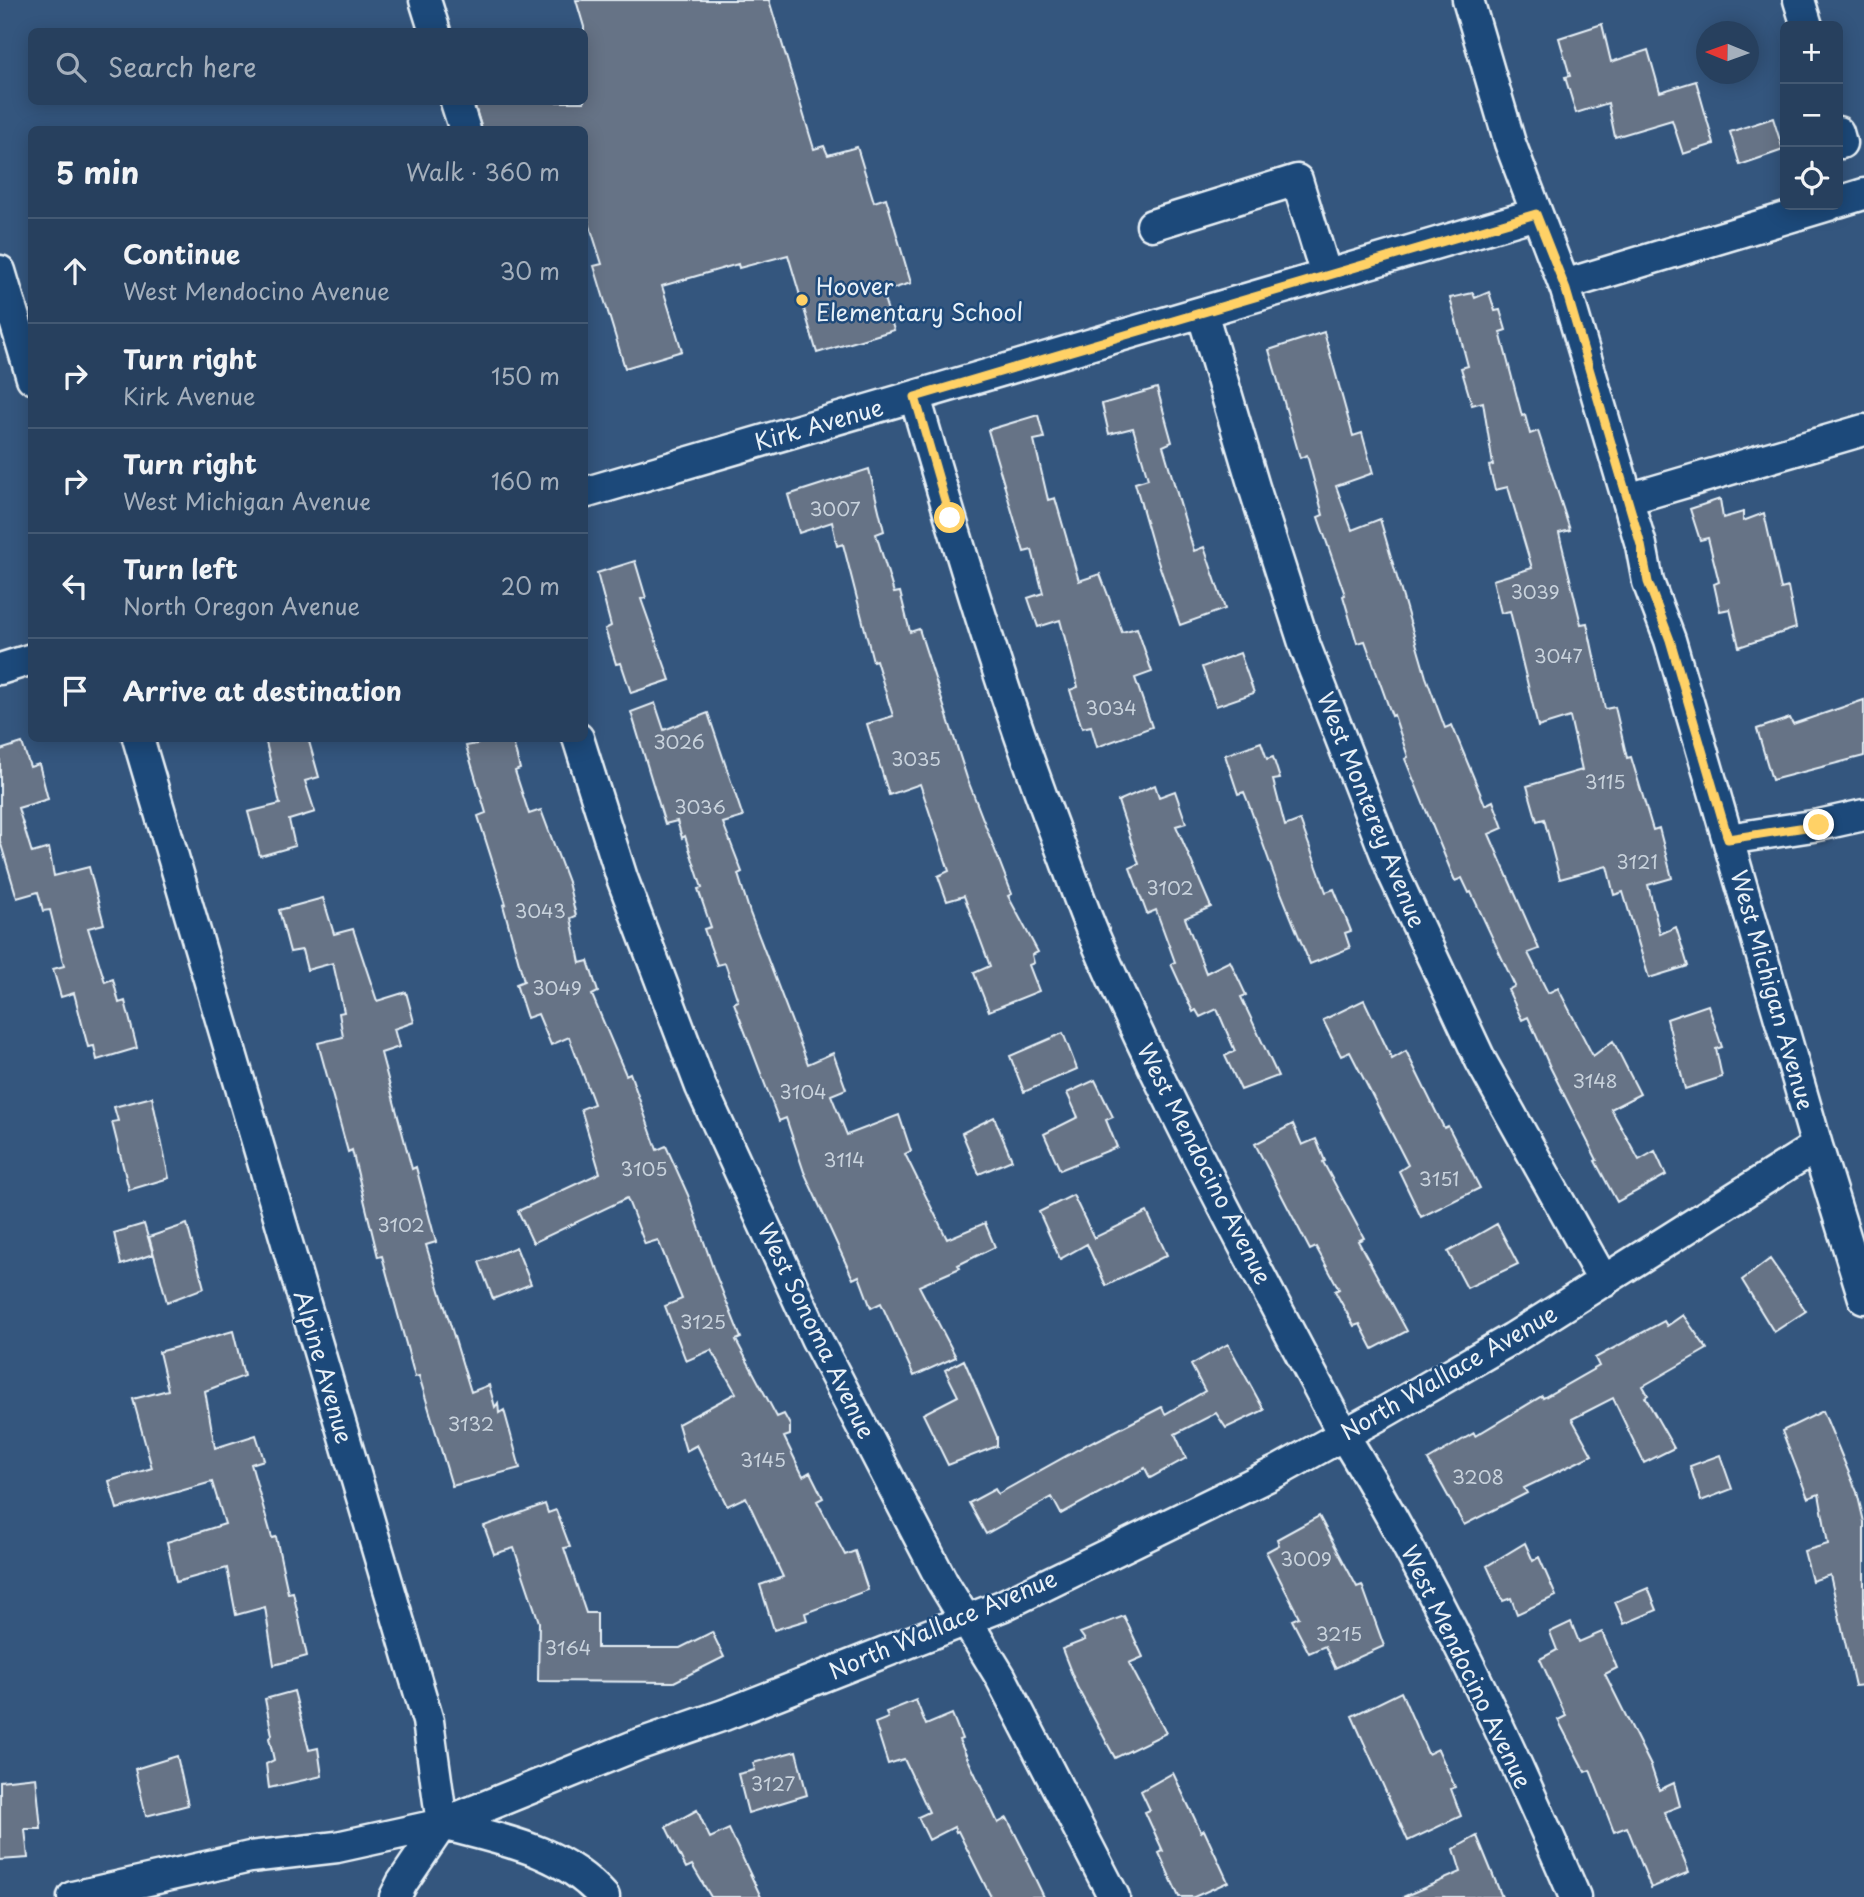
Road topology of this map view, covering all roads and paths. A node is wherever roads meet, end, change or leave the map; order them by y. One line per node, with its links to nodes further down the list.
1 (425, 0): 5 (street)
2 (1468, 0): 11 (street, West Michigan Avenue)
3 (1799, 0): 4 (street)
4 (1805, 21)
5 (434, 28)
6 (457, 105): 7 (street)
7 (464, 126)
8 (1864, 194): 9 (street)
9 (1843, 200)
10 (1812, 210): 15 (street)
11 (1536, 214): 14 (street, Kirk Avenue); 15 (street, West Michigan Avenue)
12 (1152, 225): 14 (street)
13 (0, 271): 17 (street)
14 (1326, 275): 16 (street, Kirk Avenue)
15 (1564, 285): 21 (street, West Michigan Avenue)
16 (1202, 312): 18 (street, Kirk Avenue); 29 (street, West Monterey Avenue)
17 (28, 364)
18 (915, 397): 20 (street, Kirk Avenue); 31 (street, West Mendocino Avenue)
19 (1864, 430): 21 (street)
20 (588, 493)
21 (1628, 499): 27 (street, West Michigan Avenue)
22 (28, 660): 23 (street)
23 (0, 669)
24 (139, 742): 33 (street, Alpine Avenue)
25 (579, 742): 32 (street, West Sonoma Avenue)
26 (1864, 815): 27 (street)
27 (1728, 839): 28 (street, West Michigan Avenue)
28 (1817, 1146): 29 (street, North Wallace Avenue); 30 (street, West Michigan Avenue)
29 (1604, 1282): 31 (street, North Wallace Avenue)
30 (1864, 1298)
31 (1343, 1434): 32 (street, North Wallace Avenue); 38 (street, West Mendocino Avenue)
32 (966, 1620): 33 (street, North Wallace Avenue); 37 (street, West Sonoma Avenue)
33 (442, 1824): 34 (street, North Wallace Avenue); 35 (street); 36 (street)
34 (73, 1897)
35 (395, 1897)
36 (604, 1897)
37 (1114, 1897)
38 (1575, 1897)

